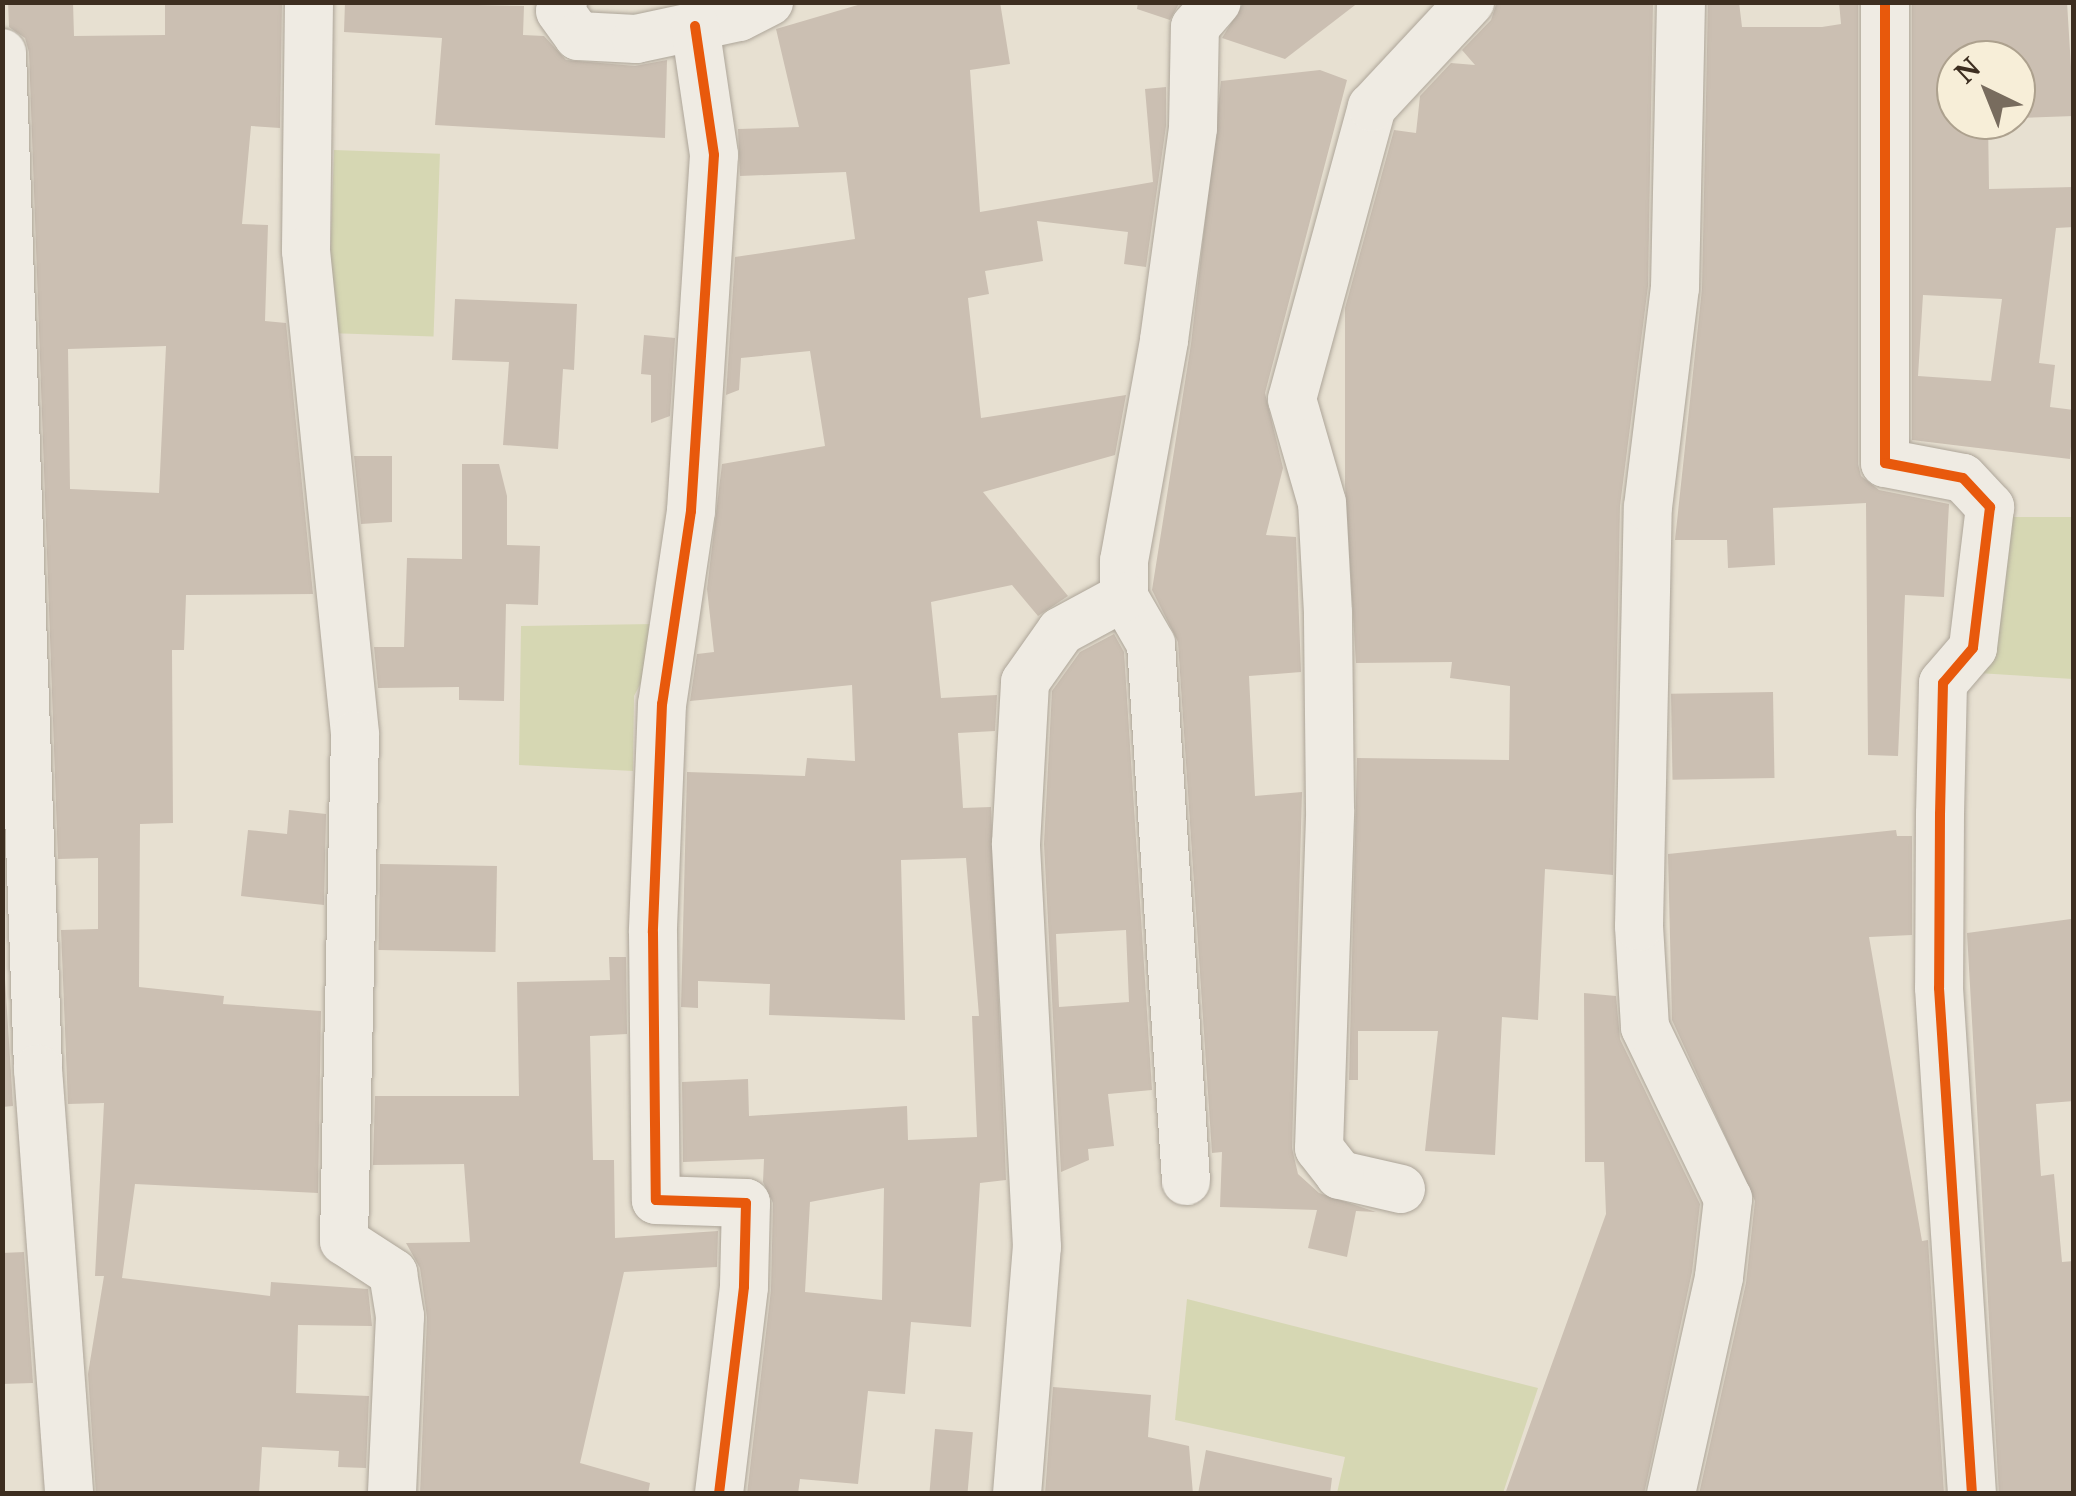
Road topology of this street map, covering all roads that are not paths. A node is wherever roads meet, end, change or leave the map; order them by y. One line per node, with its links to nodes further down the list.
1 (309, 2): 14 (street)
2 (563, 2): 8 (street)
3 (768, 2): 8 (street)
4 (1217, 2): 10 (street)
5 (1470, 2): 12 (street)
6 (1681, 2): 17 (street)
7 (1885, 2): 18 (street)
8 (695, 26): 15 (street)
9 (2, 53): 13 (street)
10 (1124, 598): 11 (street); 16 (street)
11 (1186, 1182)
12 (1402, 1189)
13 (69, 1494)
14 (392, 1494)
15 (720, 1494)
16 (1017, 1494)
17 (1671, 1494)
18 (1972, 1494)

